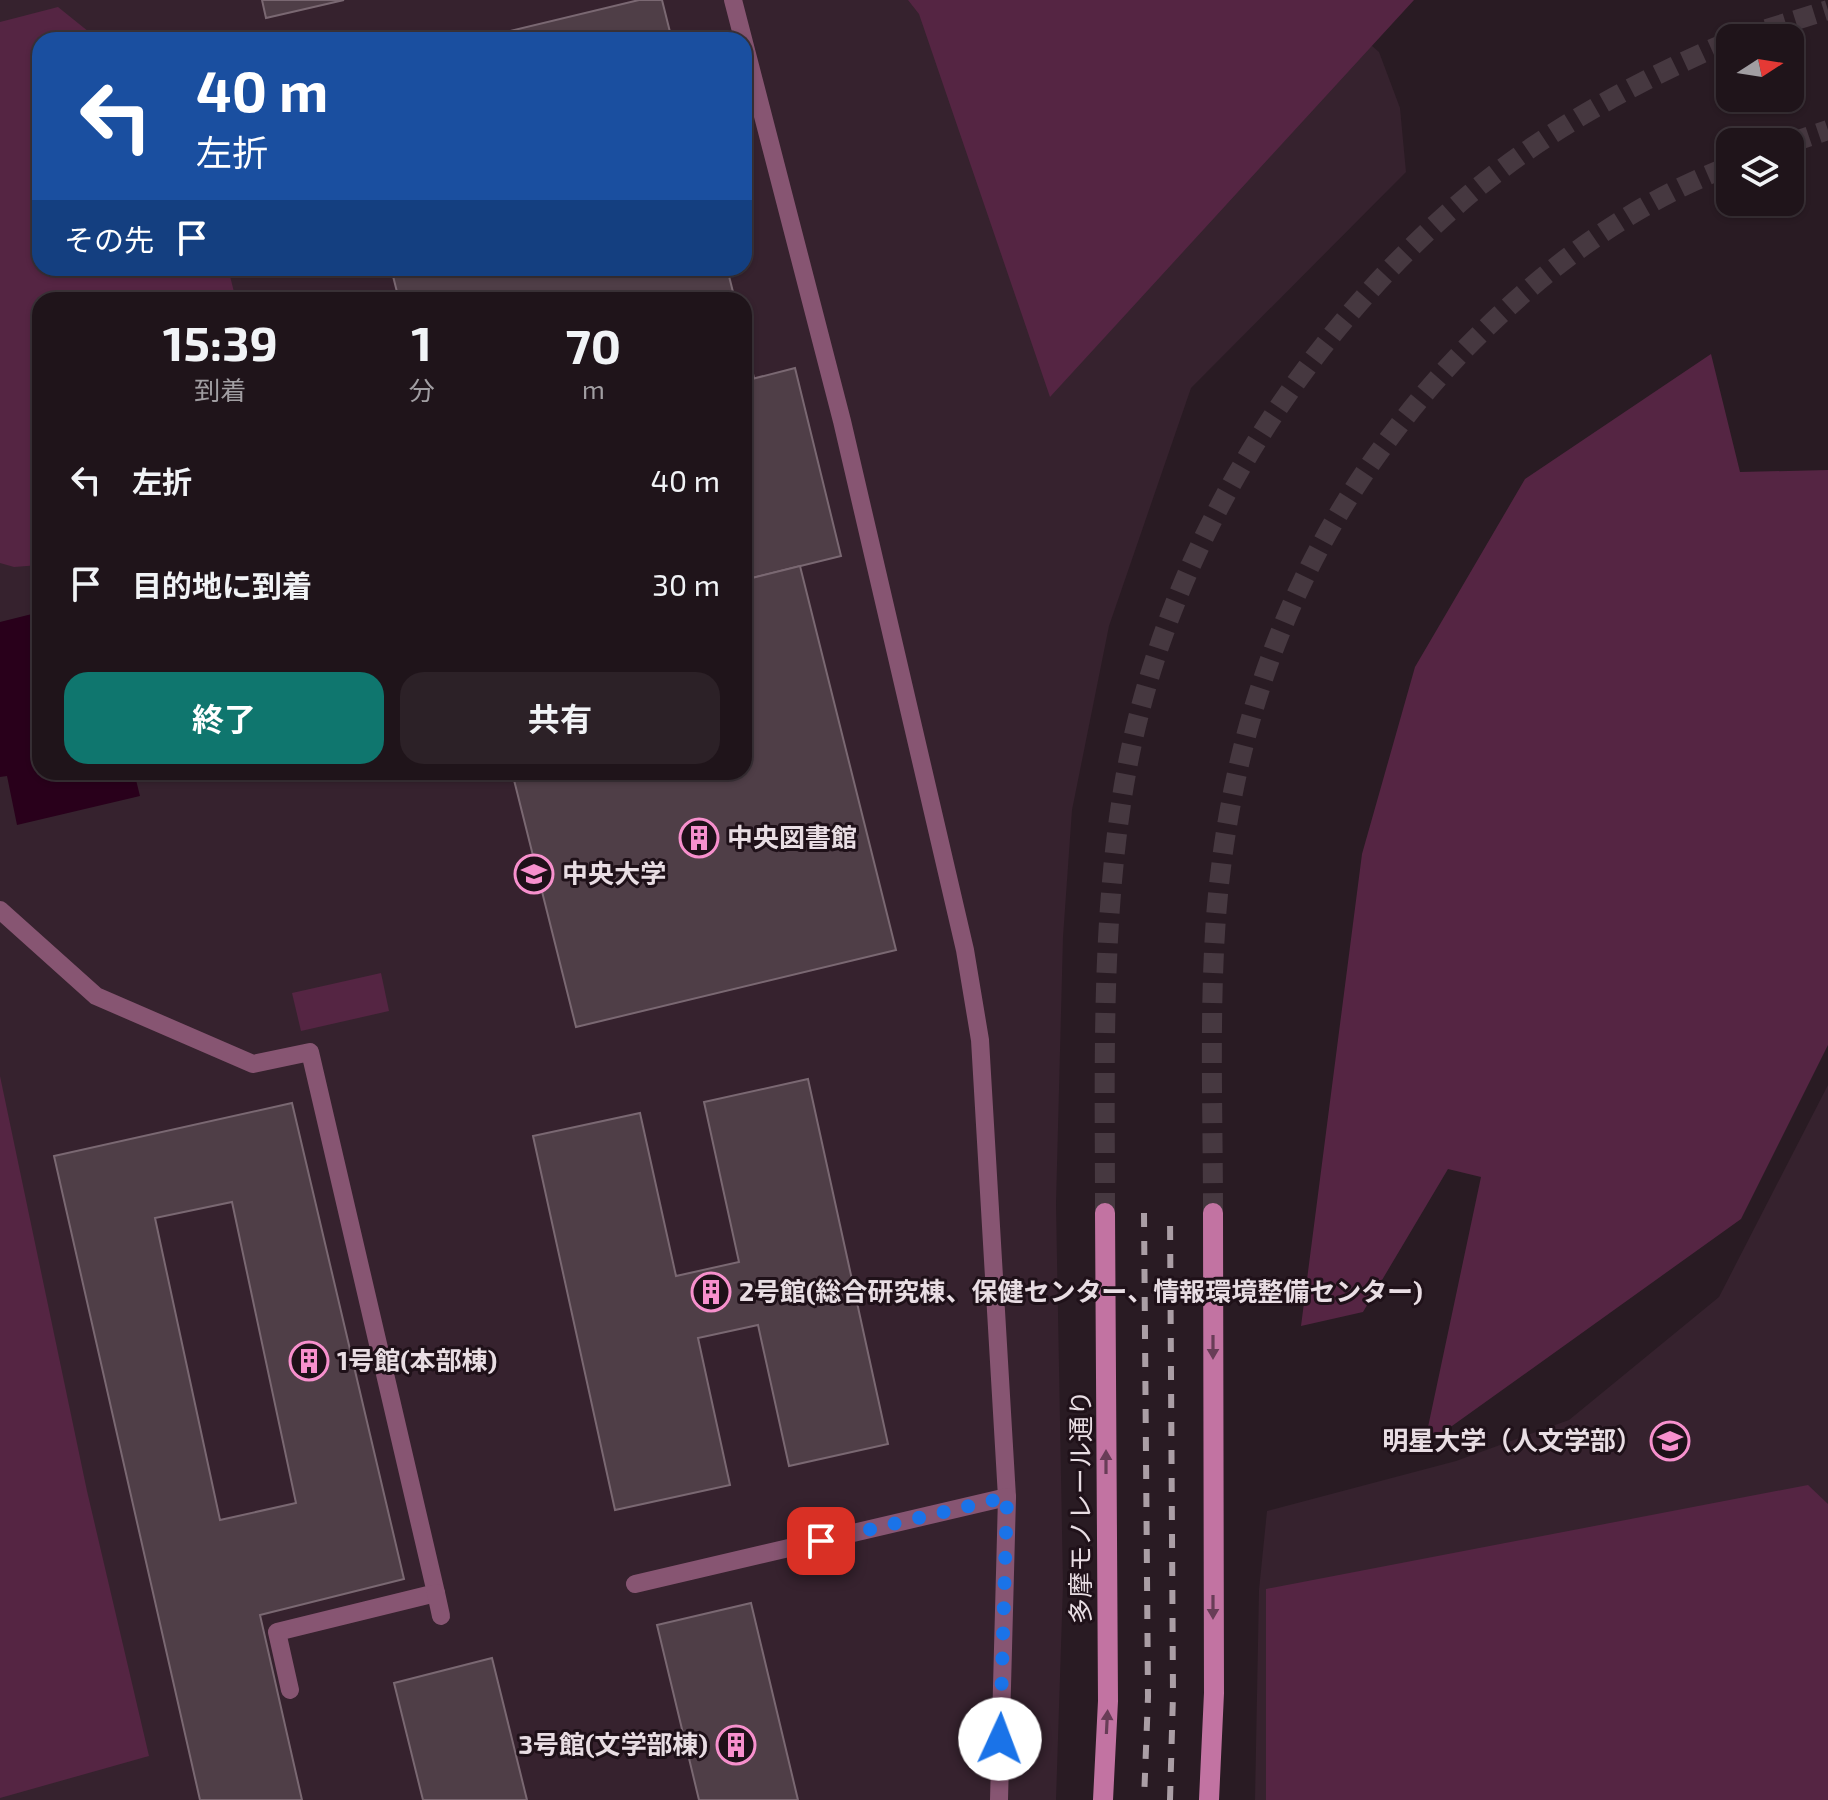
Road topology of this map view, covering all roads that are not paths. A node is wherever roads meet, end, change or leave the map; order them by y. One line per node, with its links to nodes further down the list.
1 (733, 0): 2 (lane)
2 (741, 32)
3 (752, 73): 7 (lane)
4 (0, 910): 9 (lane)
5 (1105, 1213): 13 (main road, 多摩モノレール通り, one-way to 5)
6 (1213, 1213): 14 (main road, one-way to 14)
7 (1007, 1497): 8 (lane); 12 (lane)
8 (635, 1584)
9 (436, 1593): 10 (lane); 11 (lane)
10 (441, 1616)
11 (290, 1690)
12 (999, 1800)
13 (1103, 1800)
14 (1209, 1800)

